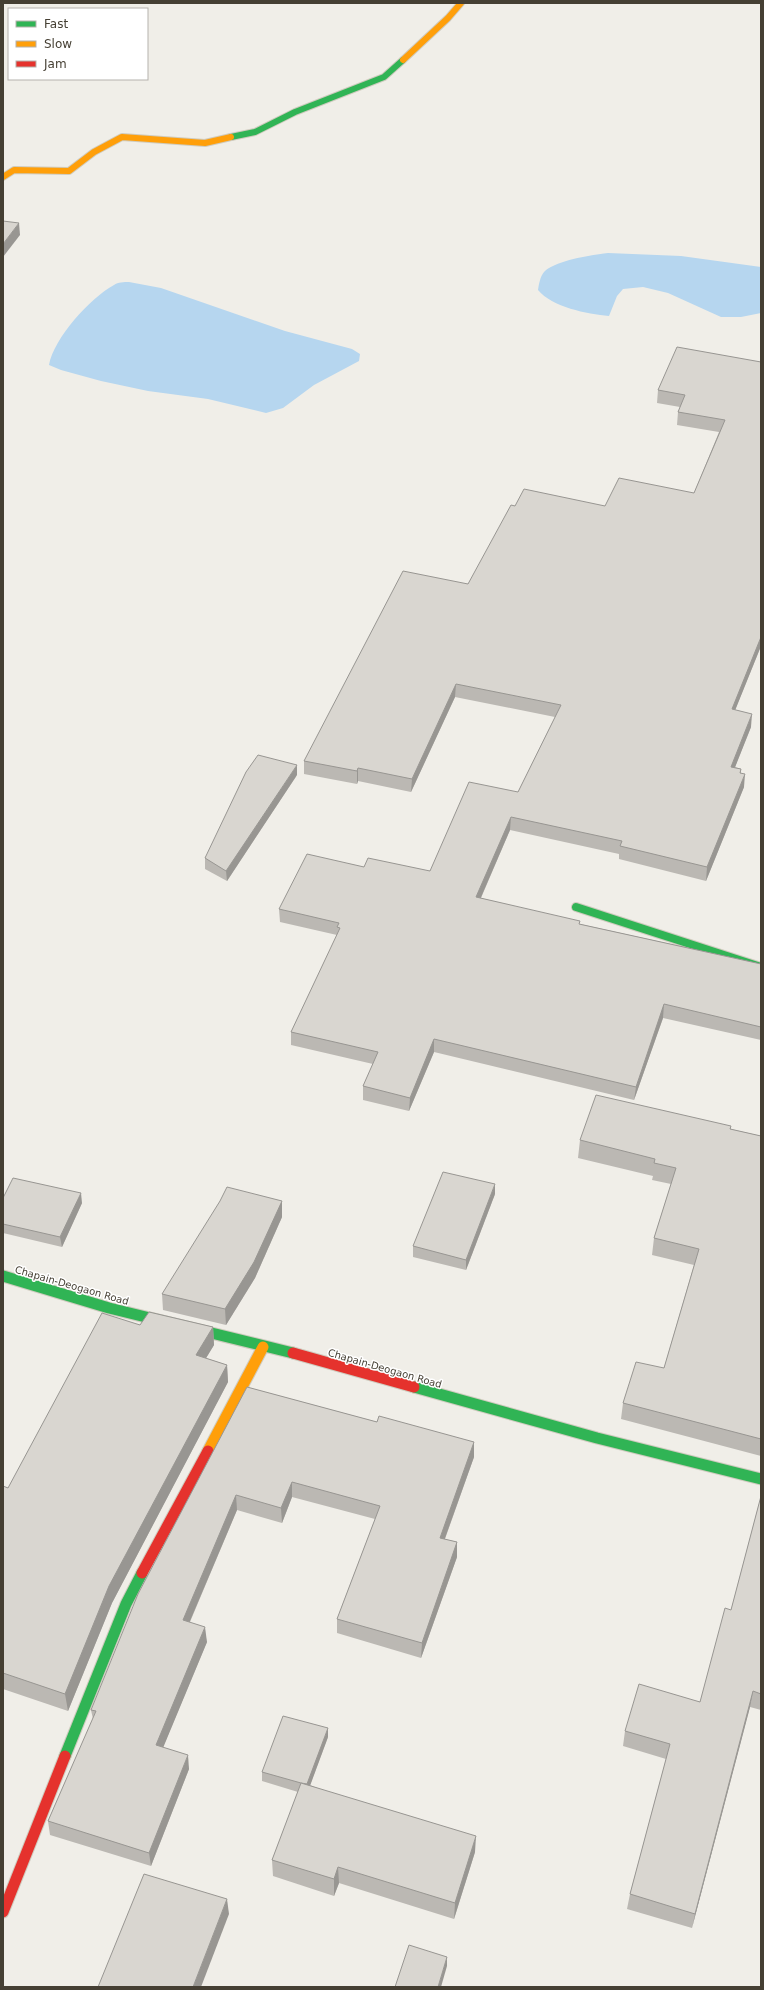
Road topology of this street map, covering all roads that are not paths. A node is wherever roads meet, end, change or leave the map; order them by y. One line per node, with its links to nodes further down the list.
1 (461, 3): 2 (street)
2 (3, 176)
3 (576, 907): 4 (street)
4 (761, 967)
5 (3, 1276): 6 (street, Chapain-Deogaon Road)
6 (263, 1347): 7 (street, Chapain-Deogaon Road); 8 (street)
7 (761, 1479)
8 (3, 1912)

